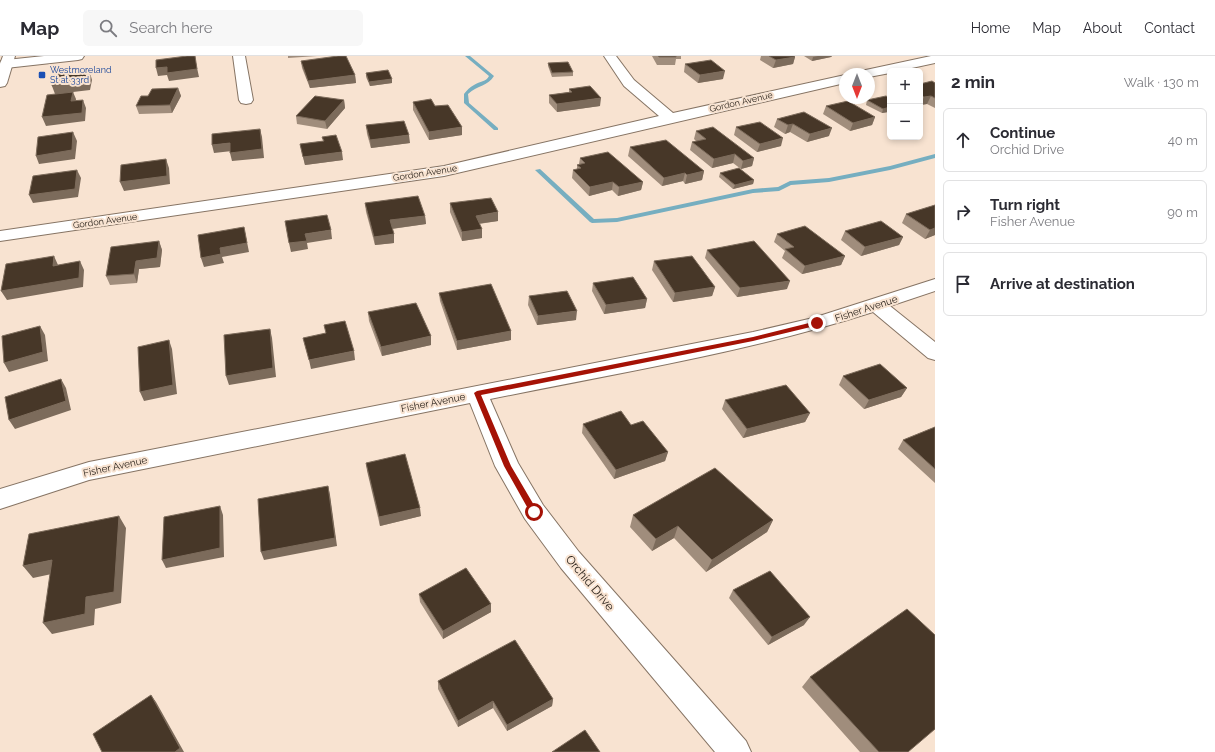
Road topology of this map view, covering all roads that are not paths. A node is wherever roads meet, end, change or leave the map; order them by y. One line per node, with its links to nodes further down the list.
1 (78, 56): 5 (street)
2 (239, 56): 9 (street)
3 (610, 56): 10 (street)
4 (935, 59): 6 (street)
5 (5, 61): 8 (street)
6 (875, 72)
7 (839, 80): 10 (street, Gordon Avenue)
8 (0, 83)
9 (246, 100)
10 (670, 118): 11 (street, Gordon Avenue)
11 (0, 236)
12 (935, 285): 13 (street, Fisher Avenue)
13 (877, 305): 14 (street); 15 (street, Fisher Avenue)
14 (935, 353)
15 (477, 393): 16 (street, Fisher Avenue); 17 (street, Orchid Drive)
16 (0, 499)
17 (735, 752)

